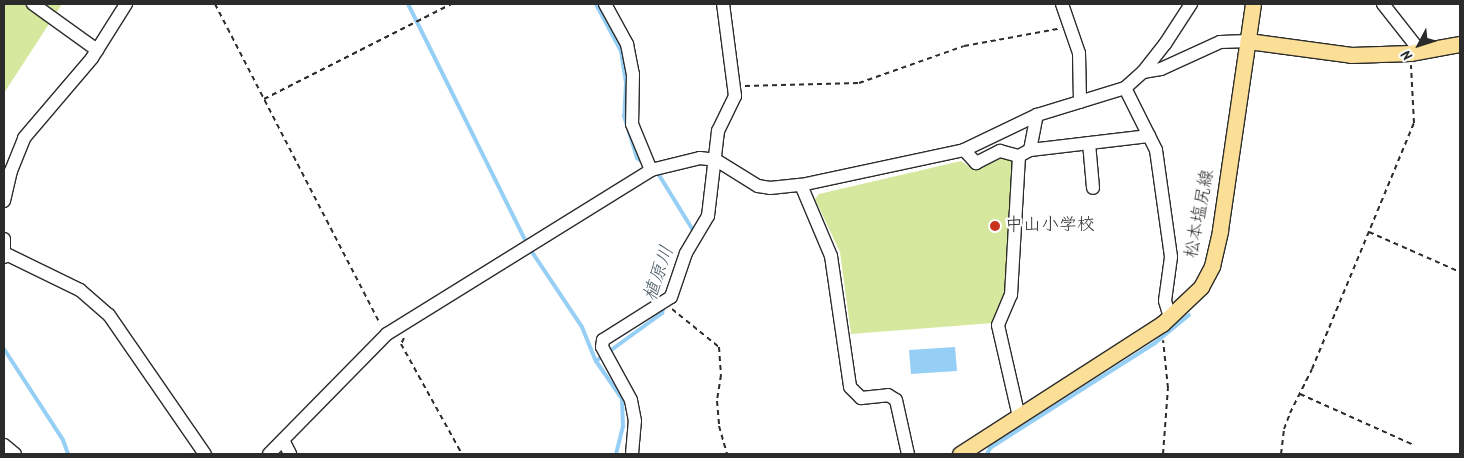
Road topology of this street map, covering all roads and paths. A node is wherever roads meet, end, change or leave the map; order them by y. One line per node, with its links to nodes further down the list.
1 (33, 4): 14 (street)
2 (126, 4): 14 (street)
3 (215, 4): 19 (path)
4 (451, 4): 19 (path)
5 (605, 4): 27 (street)
6 (723, 4): 17 (street)
7 (1062, 4): 11 (street)
8 (1191, 4): 16 (street)
9 (1253, 4): 12 (main road, 松本塩尻線)
10 (1383, 4): 15 (street)
11 (1070, 27): 17 (path); 20 (street)
12 (1248, 41): 15 (main road); 16 (street); 36 (main road, 松本塩尻線)
13 (1460, 44): 15 (main road)
14 (97, 50): 30 (street)
15 (1415, 52): 31 (path)
16 (1143, 72): 18 (street)
17 (736, 86): 26 (street)
18 (1125, 88): 20 (street); 22 (street)
19 (264, 99): 38 (path)
20 (1080, 102): 21 (street)
21 (1037, 115): 24 (street); 25 (street)
22 (1149, 136): 23 (street); 36 (street)
23 (1089, 143): 25 (street); 29 (street)
24 (964, 150): 25 (street); 28 (street)
25 (1025, 153): 40 (street)
26 (716, 160): 27 (street); 28 (street); 35 (street)
27 (651, 170): 38 (street)
28 (801, 185): 51 (street)
29 (1093, 188)
30 (4, 201)
31 (1369, 232): 34 (path); 39 (path)
32 (4, 239): 33 (street)
33 (5, 255): 45 (street)
34 (1460, 272)
35 (667, 300): 49 (street); 50 (path)
36 (1166, 320): 40 (main road, 松本塩尻線); 53 (path)
37 (411, 332): 48 (path)
38 (386, 334): 41 (street)
39 (1300, 394): 42 (path); 54 (path)
40 (1019, 417): 52 (main road, 松本塩尻線)
41 (283, 440): 46 (street); 47 (street)
42 (1414, 445)
43 (4, 446): 44 (street)
44 (15, 454)
45 (204, 454)
46 (269, 454)
47 (290, 454)
48 (462, 454)
49 (632, 454)
50 (727, 454)
51 (908, 454)
52 (960, 454)
53 (1163, 454)
54 (1282, 454)

